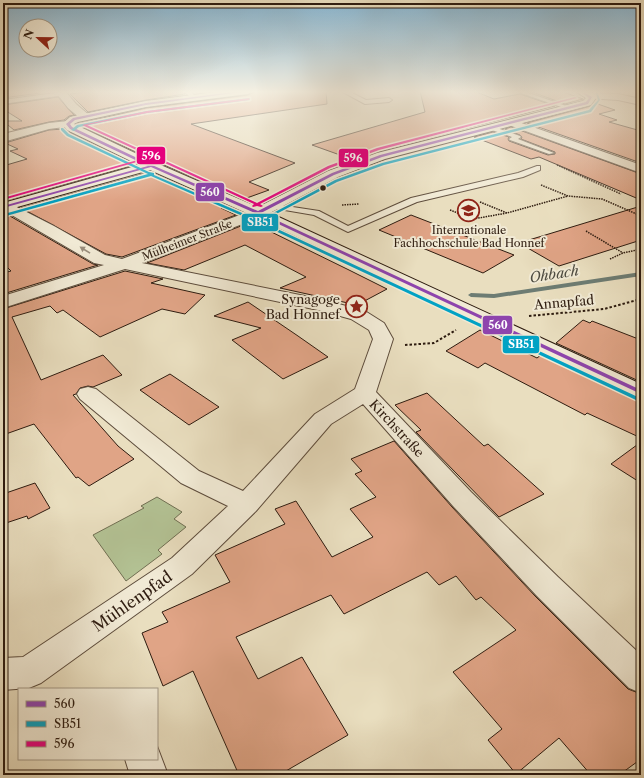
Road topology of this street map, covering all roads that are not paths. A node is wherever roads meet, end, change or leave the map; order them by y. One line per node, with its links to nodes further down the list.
1 (44, 127): 6 (street)
2 (70, 127): 8 (street)
3 (494, 127): 5 (street, Mülheimer Straße)
4 (525, 127): 10 (street)
5 (491, 128): 7 (lane); 12 (street, Mülheimer Straße)
6 (3, 138)
7 (551, 153)
8 (151, 166): 11 (street); 12 (street)
9 (537, 168): 12 (lane)
10 (641, 169)
11 (5, 205): 13 (street, one-way to 11)
12 (265, 210): 13 (street, Mülheimer Straße); 15 (street)
13 (121, 265): 14 (street, Mülheimer Straße); 16 (street, Kirchstraße)
14 (3, 302)
15 (641, 392)
16 (365, 393): 18 (street, Mühlenpfad); 20 (street, Kirchstraße)
17 (88, 394): 18 (street)
18 (247, 504): 19 (street, Mühlenpfad)
19 (3, 674)
20 (641, 677)
21 (144, 760): 22 (street)
22 (149, 775)

